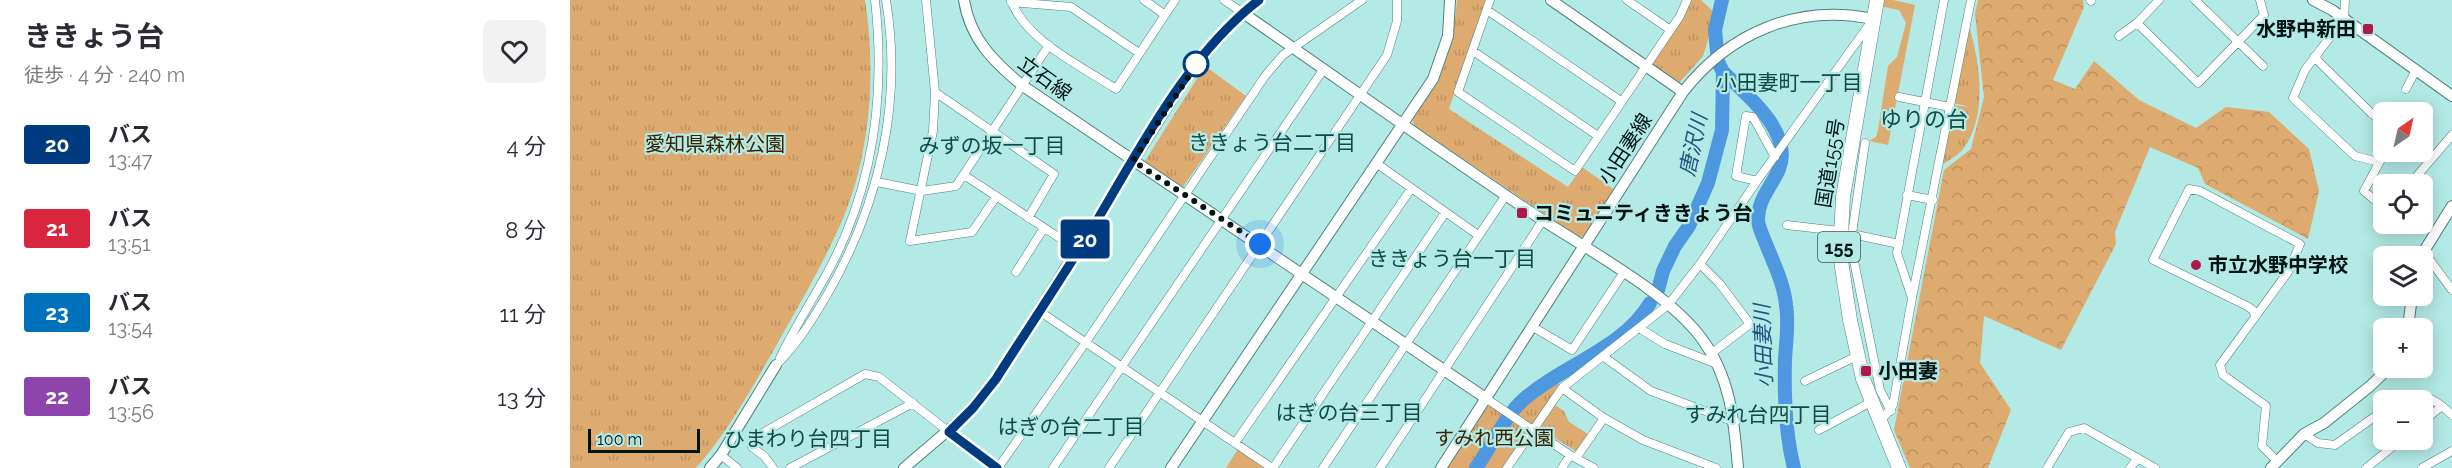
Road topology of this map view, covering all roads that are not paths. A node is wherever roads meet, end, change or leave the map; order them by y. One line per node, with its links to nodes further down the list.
1 (875, 0): 110 (street)
2 (886, 0): 67 (street)
3 (926, 0): 45 (street)
4 (964, 0): 43 (street, 立石線)
5 (1144, 0): 27 (street)
6 (1175, 0): 27 (street)
7 (1224, 0): 26 (street)
8 (1259, 0): 26 (street)
9 (1362, 0): 35 (street)
10 (1397, 0): 47 (street)
11 (1450, 0): 54 (street)
12 (1490, 0): 25 (street)
13 (1551, 0): 39 (street)
14 (1627, 0): 31 (street)
15 (1687, 0): 31 (street)
16 (1877, 0): 29 (highway, 国道155号 / 155)
17 (1944, 0): 51 (street)
18 (1971, 0): 52 (street)
19 (2159, 0): 30 (street)
20 (2195, 0): 33 (street)
21 (2260, 0): 33 (street)
22 (2313, 0): 28 (street)
23 (2345, 0): 28 (street)
24 (1011, 1): 34 (street); 37 (street)
25 (1487, 10): 36 (street); 50 (street)
26 (1243, 13): 35 (street); 61 (street)
27 (1165, 15): 37 (street)
28 (2344, 18): 38 (street); 42 (street)
29 (1873, 20): 46 (street, 小田妻線); 59 (street); 83 (highway, 国道155号 / 155)
30 (2136, 23): 32 (street); 33 (street)
31 (1669, 29): 39 (street)
32 (2119, 36)
33 (2238, 42): 40 (street)
34 (1049, 45): 37 (street); 43 (street)
35 (1294, 48): 41 (street); 70 (street)
36 (1473, 51): 57 (street); 57 (street)
37 (1139, 53)
38 (2314, 57): 53 (street); 60 (street)
39 (1644, 66): 46 (street); 50 (street)
40 (2263, 66)
41 (1323, 70): 47 (street); 79 (street)
42 (2416, 70): 44 (street); 48 (street)
43 (1023, 86): 55 (street); 61 (street, 立石線)
44 (2406, 88)
45 (935, 92): 55 (street); 69 (street)
46 (1683, 92): 88 (street, 小田妻線)
47 (1359, 94): 54 (street); 85 (street)
48 (2452, 96)
49 (1899, 97): 51 (street)
50 (1621, 101): 57 (street)
51 (1924, 102): 52 (street); 72 (street)
52 (1950, 107): 75 (street)
53 (2373, 115)
54 (1401, 124): 63 (street); 71 (street)
55 (993, 131): 65 (street); 78 (street)
56 (2452, 135): 64 (street)
57 (1598, 136)
58 (1865, 143): 83 (street)
59 (1776, 155): 66 (street); 66 (street)
60 (2373, 160)
61 (1133, 161): 70 (street, 立石線); 89 (street)
62 (2379, 162): 74 (street)
63 (1376, 163): 68 (street); 94 (street)
64 (2419, 174)
65 (964, 175): 69 (street); 73 (street)
66 (1757, 181): 90 (street)
67 (877, 182): 69 (street); 110 (street)
68 (1412, 189): 77 (street); 96 (street)
69 (922, 191): 73 (street)
70 (1184, 194): 79 (street, 立石線); 104 (street)
71 (1506, 195): 80 (street); 84 (street)
72 (1907, 195): 75 (street); 86 (street)
73 (996, 197): 78 (street)
74 (2373, 199)
75 (1933, 200): 97 (street)
76 (2452, 206): 87 (street)
77 (1445, 213): 84 (street); 101 (street)
78 (1028, 218): 82 (street)
79 (1221, 220): 85 (street, 立石線); 111 (street)
80 (1543, 220): 88 (street); 112 (street)
81 (1787, 225): 83 (street)
82 (1044, 228): 89 (street); 92 (street)
83 (1845, 232): 86 (street); 107 (highway, 国道155号 / 155); 123 (street)
84 (1478, 235): 105 (street)
85 (1260, 244): 94 (street, 立石線); 116 (street)
86 (1899, 244): 97 (street)
87 (2428, 246)
88 (1583, 247): 93 (street); 102 (street, 小田妻線)
89 (1078, 250): 99 (street)
90 (1700, 264): 98 (street); 106 (street)
91 (2433, 266): 95 (street)
92 (1016, 272)
93 (1624, 272): 98 (street); 102 (street)
94 (1302, 273): 96 (street, 立石線); 127 (street)
95 (2452, 290)
96 (1338, 296): 101 (street, 立石線); 133 (street)
97 (1912, 298): 123 (street)
98 (1668, 305): 103 (street); 106 (street)
99 (1039, 311): 104 (street); 131 (street)
100 (2255, 316): 100 (street); 139 (street)
101 (1372, 320): 105 (street, 立石線); 149 (street)
102 (1533, 327): 117 (street, 小田妻線)
103 (1640, 328): 108 (street); 109 (street)
104 (1086, 342): 111 (street); 145 (street)
105 (1406, 343): 112 (street, 立石線); 150 (street)
106 (1712, 353): 109 (street)
107 (1857, 356): 114 (street); 119 (highway, 国道155号 / 155)
108 (1604, 357): 115 (street); 128 (street)
109 (1717, 364): 128 (street)
110 (776, 365): 136 (street)
111 (1123, 367): 116 (street); 146 (street)
112 (1444, 369): 117 (street, 立石線); 151 (street)
113 (2378, 378): 132 (street)
114 (1805, 381)
115 (1562, 388): 125 (street); 129 (street)
116 (1161, 393): 127 (street); 147 (street)
117 (1487, 399): 129 (street); 152 (street, 小田妻線)
118 (2433, 400): 121 (street)
119 (1871, 402): 123 (highway, 国道155号 / 155); 130 (street)
120 (913, 403): 131 (street); 142 (street); 143 (street)
121 (2442, 406): 122 (street); 124 (street)
122 (2433, 413)
123 (1884, 415): 158 (highway, 国道155号 / 155)
124 (2452, 415)
125 (1604, 418): 137 (street); 156 (street)
126 (2373, 418): 132 (street)
127 (1203, 420): 133 (street); 148 (street)
128 (1735, 422): 157 (street)
129 (1533, 429): 137 (street); 153 (street)
130 (1819, 430)
131 (949, 432): 144 (street); 145 (street)
132 (2304, 434): 139 (street)
133 (1235, 443): 149 (street)
134 (2388, 450): 162 (street)
135 (2452, 451): 163 (street)
136 (721, 455): 140 (street); 141 (street)
137 (1573, 456): 154 (street); 155 (street)
138 (2138, 458): 159 (street); 160 (street); 161 (street)
139 (2276, 465)
140 (710, 468)
141 (737, 468)
142 (773, 468)
143 (790, 468)
144 (904, 468)
145 (998, 468)
146 (1053, 468)
147 (1109, 468)
148 (1171, 468)
149 (1272, 468)
150 (1323, 468)
151 (1380, 468)
152 (1441, 468)
153 (1507, 468)
154 (1562, 468)
155 (1594, 468)
156 (1716, 468)
157 (1738, 468)
158 (1899, 468)
159 (2047, 468)
160 (2130, 468)
161 (2155, 468)
162 (2366, 468)
163 (2422, 468)

